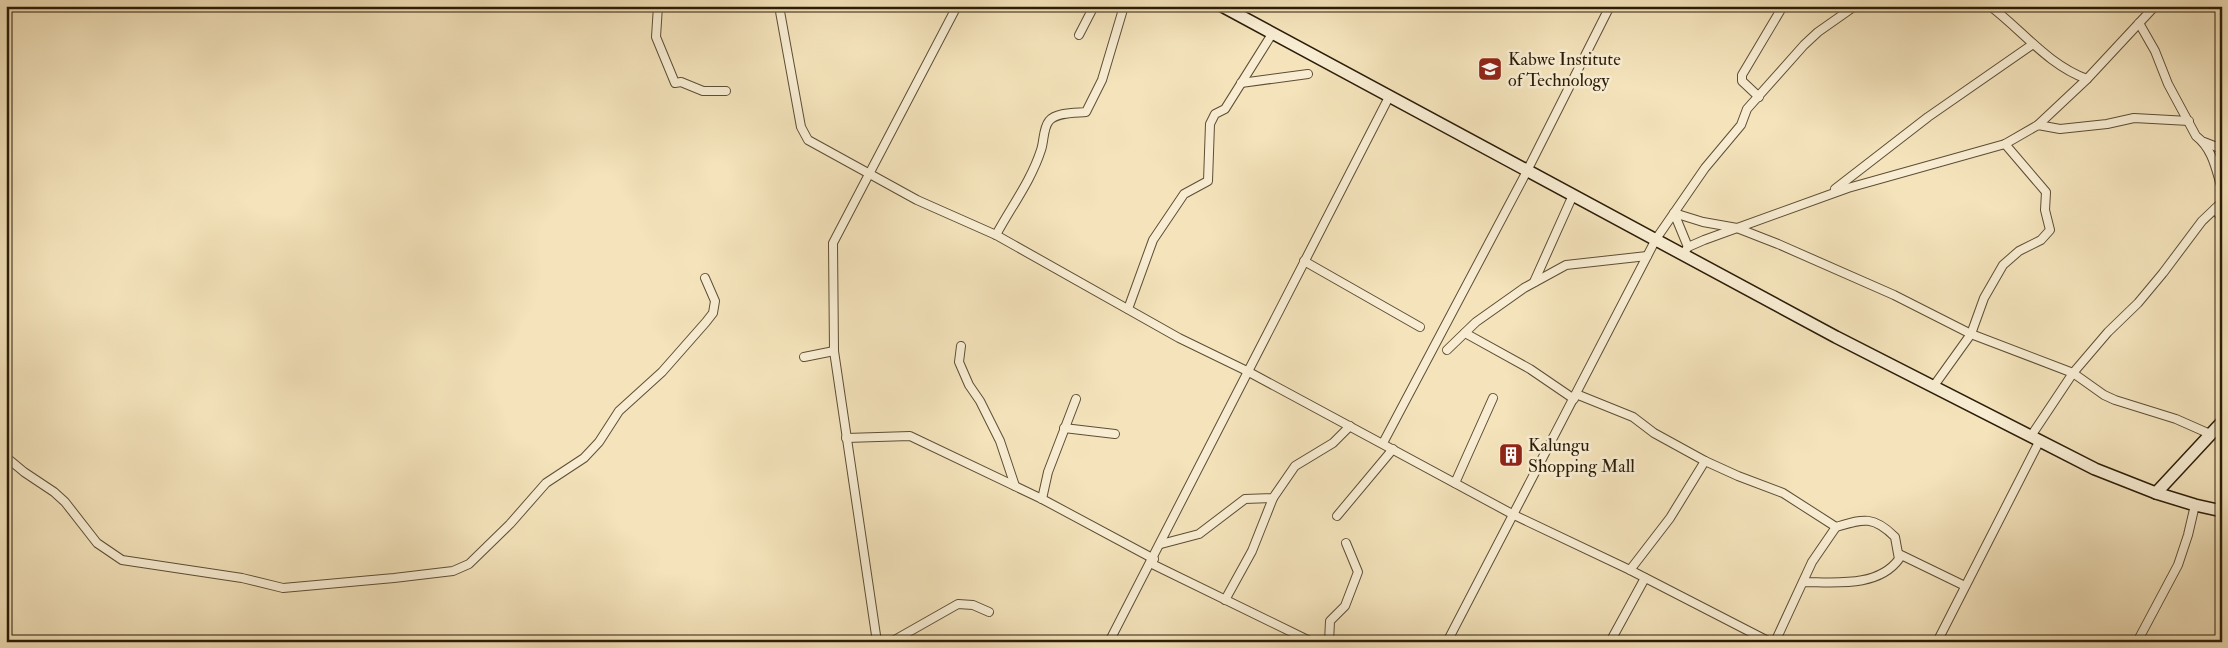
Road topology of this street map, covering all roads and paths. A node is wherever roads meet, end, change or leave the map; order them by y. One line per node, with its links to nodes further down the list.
1 (658, 6): 19 (street)
2 (779, 6): 28 (street)
3 (957, 6): 28 (street)
4 (1094, 6): 14 (street)
5 (1124, 6): 37 (street)
6 (1222, 6): 13 (street)
7 (1610, 6): 27 (street)
8 (1783, 6): 20 (street)
9 (1856, 6): 20 (street)
10 (1990, 6): 15 (street)
11 (2155, 6): 12 (street)
12 (2139, 23): 17 (street); 22 (street)
13 (1272, 34): 18 (street); 21 (street)
14 (1078, 35)
15 (2034, 44): 17 (street); 31 (street)
16 (1308, 74): 18 (street)
17 (2087, 78): 23 (street)
18 (1241, 83): 44 (street)
19 (726, 91)
20 (1759, 96): 34 (street)
21 (1389, 97): 27 (street); 41 (street)
22 (2189, 121): 23 (street); 24 (street)
23 (2038, 125): 25 (street)
24 (2204, 142): 26 (street); 29 (street)
25 (2005, 144): 31 (street); 47 (street)
26 (2222, 149)
27 (1527, 171): 30 (street); 64 (street)
28 (870, 173): 37 (street); 50 (street)
29 (2222, 189)
30 (1573, 195): 38 (street); 43 (street)
31 (1828, 195): 36 (street)
32 (2222, 202): 33 (street)
33 (2215, 209): 35 (street); 53 (street)
34 (1674, 213): 36 (street); 38 (street); 39 (street)
35 (2222, 220)
36 (1737, 228): 39 (street); 47 (street)
37 (996, 236): 44 (street)
38 (1656, 239): 39 (street); 40 (street)
39 (1685, 250): 54 (street)
40 (1647, 256): 43 (street); 55 (street)
41 (1304, 261): 45 (street); 52 (street)
42 (705, 278): 66 (street)
43 (1534, 282): 46 (street)
44 (1128, 310): 52 (street)
45 (1420, 327)
46 (1465, 333): 49 (street); 55 (street)
47 (1971, 334): 53 (street); 54 (street)
48 (961, 346): 69 (street)
49 (1448, 350)
50 (834, 351): 51 (street); 62 (street)
51 (804, 357)
52 (1247, 371): 58 (street); 79 (street)
53 (2073, 372): 60 (street); 63 (street)
54 (1933, 387): 63 (street)
55 (1575, 397): 67 (street); 75 (street)
56 (1493, 398): 68 (street)
57 (1076, 399): 59 (street)
58 (1350, 426): 64 (street); 71 (street)
59 (1064, 428): 61 (street); 72 (street)
60 (2217, 429): 70 (street)
61 (1115, 434)
62 (846, 438): 69 (street); 88 (street)
63 (2036, 438): 70 (street); 85 (street)
64 (1383, 443): 65 (street)
65 (1393, 449): 68 (street); 76 (street)
66 (6, 457)
67 (1705, 461): 77 (street); 82 (street)
68 (1455, 483): 75 (street)
69 (1015, 486): 72 (street)
70 (2156, 492): 73 (street)
71 (1273, 498): 79 (street); 86 (street)
72 (1042, 499): 81 (street)
73 (2195, 505): 74 (street); 98 (street)
74 (2222, 511)
75 (1514, 515): 82 (street); 93 (street)
76 (1337, 516)
77 (1836, 527): 80 (street); 84 (street)
78 (1346, 543): 92 (street)
79 (1161, 544): 81 (street)
80 (1899, 554): 84 (street); 85 (street)
81 (1152, 561): 86 (street); 90 (street)
82 (1630, 570): 83 (street)
83 (1645, 578): 94 (street); 95 (street)
84 (1803, 582): 96 (street)
85 (1965, 586): 97 (street)
86 (1225, 600): 91 (street)
87 (989, 612): 89 (street)
88 (877, 642)
89 (891, 642)
90 (1109, 642)
91 (1312, 642)
92 (1329, 642)
93 (1447, 642)
94 (1610, 642)
95 (1770, 642)
96 (1775, 642)
97 (1937, 642)
98 (2137, 642)

